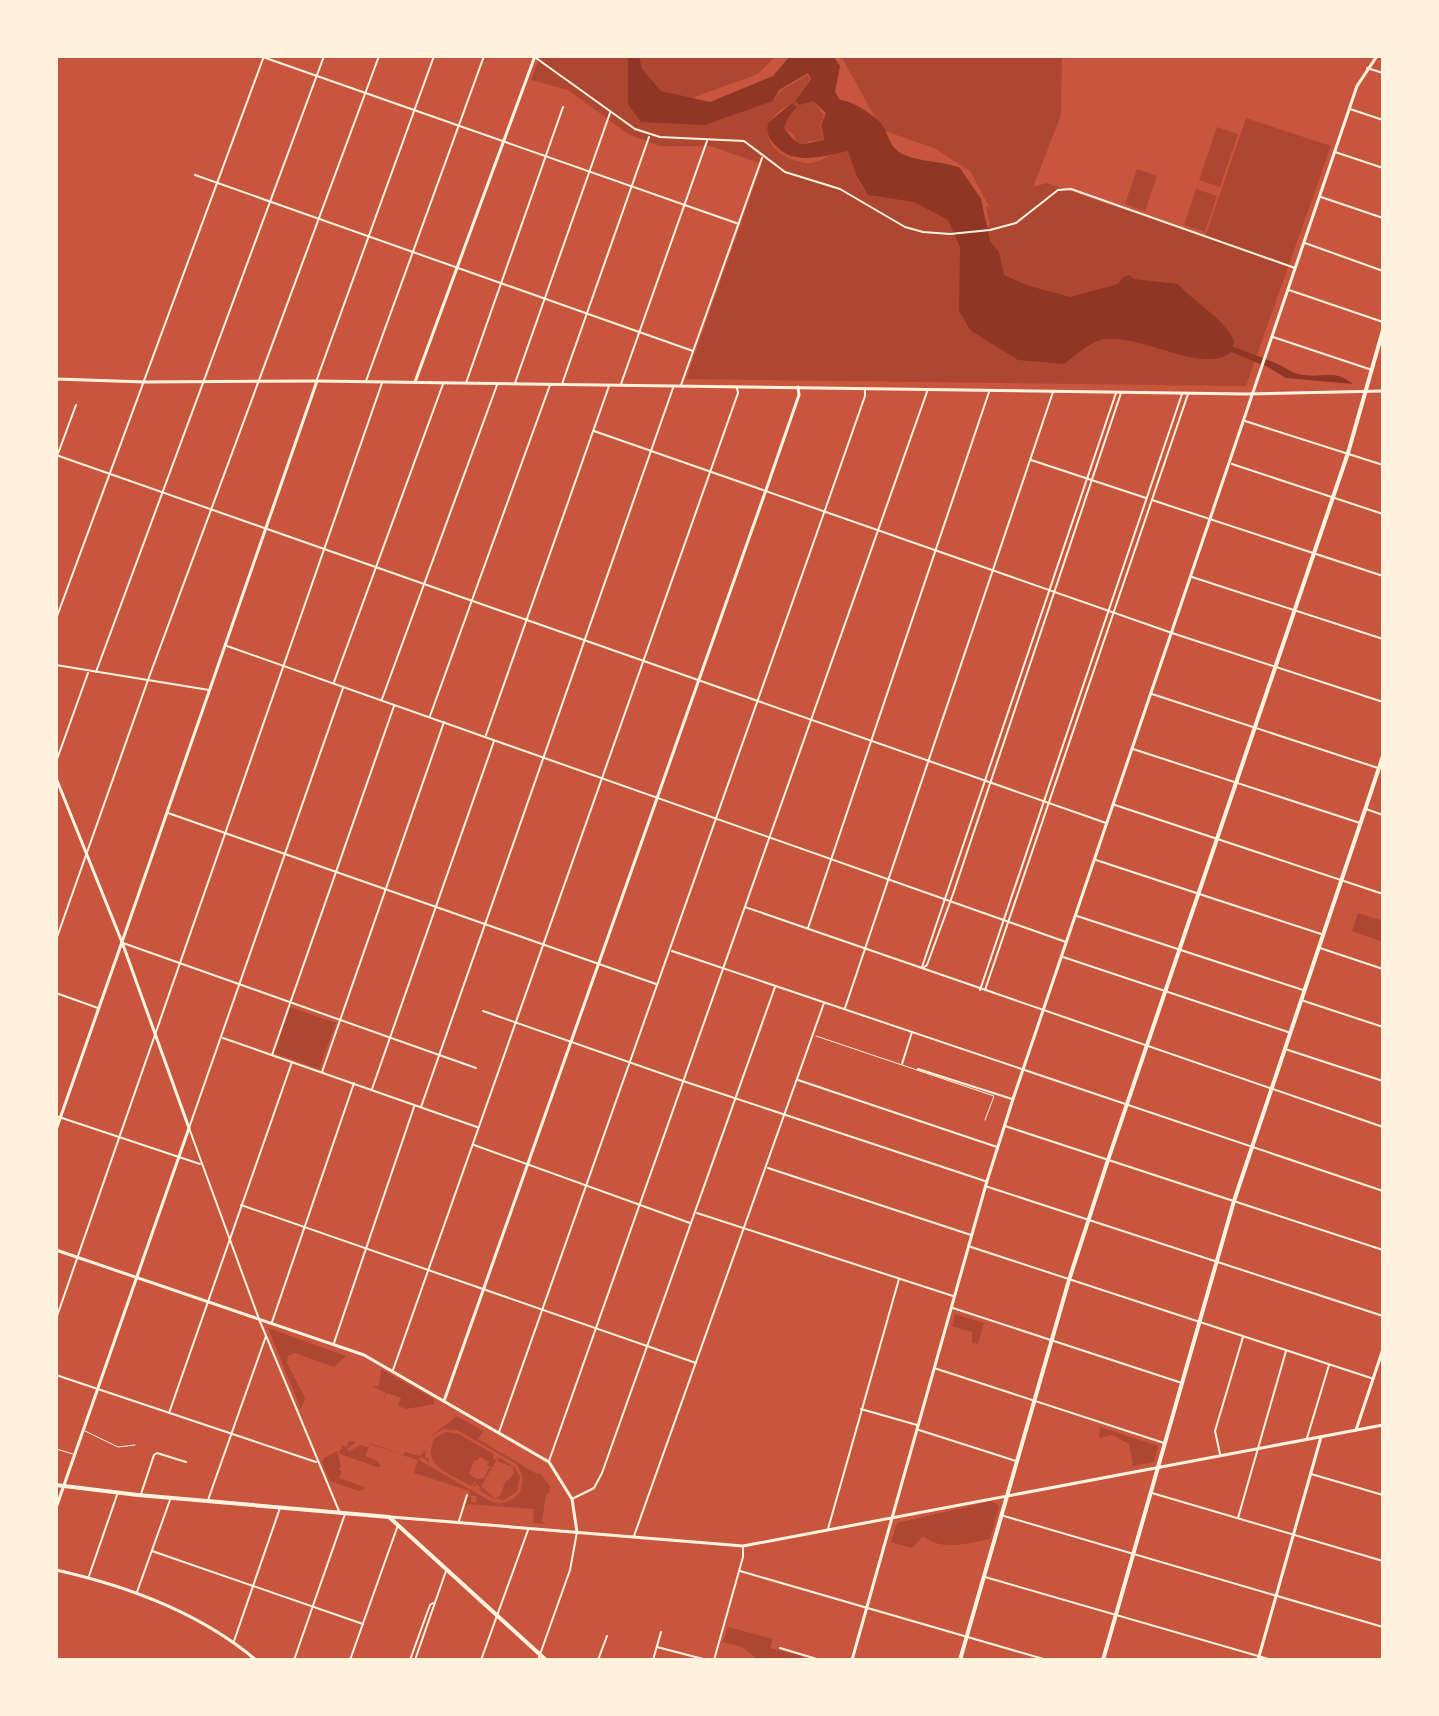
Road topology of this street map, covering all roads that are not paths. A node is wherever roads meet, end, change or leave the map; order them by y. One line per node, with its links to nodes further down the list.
1 (263, 56): 10 (street); 27 (street)
2 (324, 56): 10 (street)
3 (379, 56): 11 (street)
4 (434, 56): 14 (street)
5 (484, 56): 17 (street)
6 (1377, 56): 8 (main road)
7 (535, 57): 15 (street); 20 (main road)
8 (1367, 68): 9 (street); 13 (main road)
9 (1383, 73)
10 (316, 76): 11 (street); 30 (street)
11 (366, 93): 14 (street); 33 (street)
12 (563, 107): 23 (street)
13 (1350, 109): 16 (street); 21 (main road)
14 (414, 110): 17 (street); 35 (street)
15 (611, 111): 18 (street); 25 (street)
16 (1383, 120)
17 (459, 125): 20 (street); 37 (street)
18 (650, 135): 19 (street); 28 (street)
19 (708, 139): 22 (street); 31 (street)
20 (504, 142): 23 (street); 39 (main road)
21 (1335, 152): 24 (street); 29 (main road)
22 (763, 155): 34 (street); 38 (street)
23 (546, 157): 25 (street); 41 (street)
24 (1383, 168)
25 (589, 172): 28 (street); 43 (street)
26 (195, 175): 27 (street)
27 (218, 183): 30 (street); 54 (street)
28 (632, 187): 31 (street); 44 (street)
29 (1321, 197): 32 (street); 36 (main road)
30 (270, 202): 33 (street); 55 (street)
31 (684, 205): 34 (street); 47 (street)
32 (1383, 218)
33 (320, 219): 35 (street); 52 (street)
34 (739, 224): 49 (street)
35 (368, 237): 37 (street); 53 (street)
36 (1305, 243): 38 (main road); 40 (street)
37 (413, 252): 39 (street); 56 (street)
38 (1296, 268): 42 (main road)
39 (458, 269): 41 (street); 58 (main road)
40 (1383, 271)
41 (501, 283): 43 (street); 60 (street)
42 (1289, 290): 45 (street); 48 (main road)
43 (544, 299): 44 (street); 62 (street)
44 (587, 314): 47 (street); 64 (street)
45 (1383, 322)
46 (1383, 330): 50 (main road)
47 (639, 333): 49 (street); 66 (street)
48 (1273, 337): 50 (street); 80 (main road)
49 (693, 351): 69 (street)
50 (1370, 370): 75 (main road)
51 (56, 379): 54 (main road)
52 (261, 380): 53 (main road); 55 (main road); 98 (street)
53 (317, 381): 56 (main road); 102 (main road)
54 (145, 382): 55 (main road); 91 (street)
55 (204, 382): 94 (street)
56 (366, 382): 57 (main road)
57 (382, 382): 58 (main road); 104 (street)
58 (415, 382): 59 (main road)
59 (443, 384): 60 (main road); 107 (street)
60 (466, 384): 61 (main road)
61 (497, 384): 62 (main road); 111 (street)
62 (515, 384): 63 (main road)
63 (550, 385): 64 (main road); 114 (street)
64 (562, 385): 65 (main road)
65 (610, 385): 66 (main road); 83 (street)
66 (620, 385): 68 (main road)
67 (737, 386): 69 (main road); 70 (main road); 90 (street)
68 (674, 387): 69 (main road); 84 (street)
69 (680, 387)
70 (798, 387): 71 (main road); 93 (main road)
71 (865, 388): 72 (main road); 99 (street)
72 (928, 389): 73 (main road); 103 (street)
73 (990, 390): 74 (main road); 105 (street)
74 (1054, 390): 77 (main road); 87 (street)
75 (1366, 391): 76 (main road); 80 (main road); 85 (main road)
76 (1383, 391)
77 (1119, 392): 78 (main road); 92 (street)
78 (1182, 393): 79 (main road); 96 (street)
79 (1189, 393): 80 (main road); 97 (street)
80 (1254, 394): 82 (main road)
81 (76, 405): 86 (street)
82 (1245, 421): 85 (street); 88 (main road)
83 (594, 431): 84 (street); 118 (street)
84 (652, 449): 90 (street); 121 (street)
85 (1348, 453): 89 (street); 95 (main road)
86 (56, 456): 91 (street)
87 (1031, 460): 92 (street); 108 (street)
88 (1230, 463): 95 (street); 101 (main road)
89 (1383, 465)
90 (710, 470): 93 (street); 123 (street)
91 (110, 474): 94 (street); 117 (street)
92 (1090, 481): 96 (street); 112 (street); 113 (street)
93 (766, 490): 99 (street); 130 (main road)
94 (163, 493): 98 (street); 128 (street)
95 (1333, 498): 100 (street); 106 (main road)
96 (1147, 499): 97 (street); 116 (street)
97 (1152, 500): 101 (street); 116 (street)
98 (213, 510): 102 (street); 129 (street)
99 (825, 510): 103 (street); 136 (street)
100 (1383, 514)
101 (1211, 519): 106 (street); 110 (main road)
102 (266, 529): 104 (street); 122 (main road)
103 (879, 530): 105 (street); 140 (street)
104 (324, 549): 107 (street); 125 (street)
105 (937, 549): 108 (street); 145 (street)
106 (1314, 553): 109 (street); 115 (main road)
107 (376, 567): 111 (street); 131 (street)
108 (994, 569): 112 (street); 149 (street)
109 (1383, 576)
110 (1192, 577): 115 (street); 119 (main road)
111 (425, 584): 114 (street); 135 (street)
112 (1050, 589): 113 (street); 154 (street)
113 (1055, 591): 116 (street); 155 (street)
114 (472, 601): 118 (street); 139 (street)
115 (1294, 610): 120 (street); 126 (main road)
116 (1112, 611): 119 (street); 158 (street); 159 (street)
117 (56, 619)
118 (527, 620): 121 (street); 143 (street)
119 (1172, 633): 126 (street); 134 (main road)
120 (1383, 639)
121 (585, 640): 123 (street); 148 (street)
122 (226, 645): 125 (street); 133 (main road)
123 (643, 661): 130 (street); 153 (street)
124 (56, 665): 127 (street)
125 (283, 666): 131 (street); 167 (street)
126 (1275, 667): 137 (street); 142 (main road)
127 (88, 671): 128 (street); 150 (street)
128 (96, 672): 129 (street)
129 (148, 680): 133 (street); 170 (street)
130 (699, 680): 136 (street); 157 (main road)
131 (334, 683): 132 (street)
132 (343, 686): 135 (street); 171 (street)
133 (210, 690): 162 (main road)
134 (1152, 694): 142 (street); 146 (main road)
135 (382, 701): 138 (street)
136 (758, 701): 140 (street); 164 (street)
137 (1383, 702)
138 (394, 705): 139 (street); 174 (street)
139 (430, 717): 141 (street)
140 (812, 720): 145 (street); 168 (street)
141 (444, 722): 143 (street); 177 (street)
142 (1255, 727): 151 (street); 156 (main road)
143 (485, 737): 144 (street)
144 (494, 740): 148 (street); 182 (street)
145 (872, 741): 149 (street); 172 (street)
146 (1133, 749): 156 (street); 160 (main road)
147 (1383, 756): 151 (main road)
148 (544, 757): 153 (street); 186 (street)
149 (929, 761): 154 (street); 175 (street)
150 (56, 762)
151 (1379, 768): 161 (main road)
152 (56, 778): 170 (main road)
153 (602, 778): 157 (street); 192 (street)
154 (985, 780): 155 (street); 180 (street)
155 (990, 782): 158 (street); 181 (street)
156 (1236, 782): 165 (street); 169 (main road)
157 (658, 797): 164 (street); 199 (main road)
158 (1045, 801): 159 (street); 185 (street)
159 (1049, 803): 166 (street); 185 (street)
160 (1114, 805): 166 (main road); 169 (street)
161 (1365, 809): 163 (street); 165 (main road)
162 (167, 812): 167 (street); 190 (main road)
163 (1383, 815)
164 (716, 818): 168 (street); 195 (street)
165 (1360, 823): 176 (main road)
166 (1107, 824): 173 (main road)
167 (225, 833): 171 (street); 198 (street)
168 (770, 837): 172 (street); 183 (street)
169 (1217, 838): 176 (street); 178 (main road)
170 (86, 855): 189 (street); 190 (main road)
171 (285, 855): 174 (street); 205 (street)
172 (832, 858): 175 (street); 187 (street)
173 (1095, 860): 178 (street); 184 (main road)
174 (336, 872): 177 (street); 213 (street)
175 (889, 879): 180 (street); 194 (street)
176 (1341, 880): 179 (street); 188 (main road)
177 (386, 889): 182 (street); 218 (street)
178 (1199, 894): 188 (street); 196 (main road)
179 (1383, 894)
180 (945, 899): 181 (street); 201 (street)
181 (950, 900): 185 (street); 201 (street)
182 (435, 907): 186 (street); 226 (street)
183 (745, 907): 187 (street); 200 (street)
184 (1076, 916): 191 (main road); 196 (street)
185 (1007, 920): 191 (street); 206 (street); 209 (street)
186 (485, 924): 192 (street); 231 (street)
187 (808, 929): 194 (street)
188 (1322, 935): 193 (main road)
189 (56, 940)
190 (122, 942): 198 (street); 214 (main road); 221 (main road)
191 (1067, 942): 197 (main road)
192 (543, 943): 199 (street); 219 (street)
193 (1318, 948): 202 (street); 208 (main road)
194 (865, 949): 201 (street); 215 (street)
195 (670, 950): 200 (street); 203 (street)
196 (1180, 950): 207 (main road); 208 (street)
197 (1062, 957): 207 (street); 217 (main road)
198 (179, 964): 205 (street); 221 (street)
199 (598, 964): 203 (street); 227 (main road)
200 (723, 968): 204 (street); 240 (street)
201 (922, 969): 206 (street)
202 (1383, 969)
203 (657, 985): 233 (street)
204 (775, 985): 212 (street); 245 (street)
205 (239, 986): 213 (street); 225 (street)
206 (980, 990): 209 (street)
207 (1166, 991): 223 (street); 228 (main road)
208 (1303, 991): 211 (main road)
209 (985, 992): 217 (street)
210 (56, 993): 214 (street)
211 (1300, 999): 220 (street); 223 (main road)
212 (824, 1002): 215 (street); 224 (street)
213 (289, 1003): 218 (street); 230 (street)
214 (99, 1008): 251 (main road)
215 (845, 1009): 222 (street)
216 (483, 1011): 219 (street)
217 (1043, 1012): 228 (street); 237 (main road)
218 (340, 1021): 226 (street); 238 (street)
219 (516, 1022): 227 (street); 254 (street)
220 (1383, 1027)
221 (156, 1032): 256 (main road); 258 (street)
222 (912, 1032): 234 (street); 237 (street)
223 (1289, 1033): 229 (main road)
224 (813, 1036): 234 (lane); 239 (street)
225 (221, 1037): 230 (street); 256 (street)
226 (390, 1037): 231 (street); 243 (street)
227 (571, 1041): 233 (street); 265 (main road)
228 (1147, 1047): 244 (street); 248 (main road)
229 (1284, 1049): 241 (street); 244 (main road)
230 (272, 1055): 232 (street)
231 (439, 1056): 235 (street); 249 (street)
232 (292, 1062): 238 (street); 271 (street)
233 (630, 1062): 240 (street); 268 (street)
234 (902, 1064): 252 (lane)
235 (476, 1068)
236 (918, 1069): 246 (street)
237 (1023, 1070): 246 (main road); 248 (street)
238 (322, 1072): 242 (street)
239 (797, 1079): 250 (street); 261 (street)
240 (683, 1081): 245 (street); 272 (street)
241 (1383, 1081)
242 (354, 1083): 243 (street); 276 (street)
243 (372, 1089): 247 (street)
244 (1271, 1089): 255 (street); 260 (main road)
245 (735, 1098): 250 (street); 273 (street)
246 (1013, 1099): 253 (main road)
247 (415, 1105): 249 (street); 280 (street)
248 (1127, 1105): 260 (street); 263 (main road)
249 (421, 1107): 254 (street)
250 (785, 1114): 266 (street); 267 (street)
251 (58, 1117): 257 (main road); 258 (street)
252 (985, 1120)
253 (1005, 1126): 261 (main road); 263 (street)
254 (479, 1127): 259 (street)
255 (1383, 1127)
256 (189, 1128): 262 (main road); 264 (street)
257 (56, 1130)
258 (119, 1137): 262 (street); 284 (street)
259 (472, 1145): 265 (street); 286 (street)
260 (1252, 1146): 269 (street); 270 (main road)
261 (998, 1147): 267 (main road)
262 (179, 1158): 264 (street); 287 (main road)
263 (1108, 1160): 270 (street); 274 (main road)
264 (201, 1164): 279 (street)
265 (528, 1165): 268 (street); 290 (main road)
266 (766, 1167): 277 (street); 278 (street)
267 (986, 1184): 274 (street); 278 (main road)
268 (587, 1185): 272 (street); 294 (street)
269 (1383, 1191)
270 (1234, 1201): 283 (street); 285 (main road)
271 (241, 1205): 276 (street); 279 (street)
272 (640, 1205): 275 (street); 300 (street)
273 (695, 1212): 275 (street); 277 (street)
274 (1088, 1220): 285 (street); 289 (main road)
275 (691, 1223): 305 (street)
276 (304, 1226): 280 (street); 298 (street)
277 (744, 1227): 288 (street); 308 (street)
278 (972, 1235): 281 (main road)
279 (229, 1241): 292 (street); 297 (street)
280 (366, 1247): 286 (street); 304 (street)
281 (969, 1247): 289 (street); 291 (main road)
282 (56, 1250): 284 (main road)
283 (1383, 1250)
284 (77, 1257): 287 (main road); 296 (street)
285 (1217, 1262): 295 (street); 299 (main road)
286 (428, 1269): 290 (street); 311 (street)
287 (137, 1278): 292 (main road); 315 (main road)
288 (899, 1278): 291 (street); 318 (street)
289 (1069, 1280): 299 (street); 303 (main road)
290 (484, 1288): 294 (street); 317 (main road)
291 (955, 1297): 293 (main road)
292 (208, 1301): 297 (main road); 319 (street)
293 (951, 1307): 303 (street); 310 (main road)
294 (542, 1309): 300 (street); 324 (street)
295 (1383, 1316)
296 (56, 1319)
297 (259, 1319): 298 (main road); 301 (street)
298 (271, 1323): 304 (main road)
299 (1200, 1323): 302 (street); 314 (main road)
300 (596, 1328): 305 (street); 336 (street)
301 (266, 1335): 325 (street); 337 (street)
302 (1243, 1337): 307 (street); 333 (street)
303 (1052, 1340): 314 (street); 316 (main road)
304 (333, 1344): 311 (main road)
305 (647, 1346): 308 (street); 349 (street)
306 (1383, 1349): 313 (main road)
307 (1286, 1351): 309 (street); 330 (street)
308 (697, 1363): 364 (street)
309 (1329, 1365): 313 (street); 327 (street)
310 (933, 1368): 316 (street); 321 (main road)
311 (392, 1371): 317 (main road)
312 (56, 1375): 315 (street)
313 (1372, 1379): 323 (main road)
314 (1182, 1383): 328 (main road)
315 (98, 1388): 319 (street); 322 (main road)
316 (1035, 1400): 328 (street); 334 (main road)
317 (444, 1401): 324 (main road)
318 (861, 1409): 321 (street); 361 (street)
319 (169, 1413): 325 (street)
320 (1383, 1425): 323 (main road)
321 (917, 1427): 334 (street); 356 (main road)
322 (83, 1430): 329 (lane); 332 (main road)
323 (1356, 1430): 326 (main road)
324 (499, 1433): 336 (main road)
325 (231, 1434): 337 (street); 350 (street)
326 (1321, 1437): 327 (main road); 339 (main road)
327 (1306, 1439): 330 (main road)
328 (1165, 1444): 338 (main road)
329 (135, 1445)
330 (1257, 1448): 333 (main road); 357 (street)
331 (56, 1449): 332 (lane)
332 (75, 1455): 341 (main road)
333 (1220, 1455): 338 (main road)
334 (1017, 1461): 346 (main road)
335 (186, 1462): 344 (street)
336 (549, 1462): 349 (main road)
337 (319, 1463): 353 (street)
338 (1158, 1467): 343 (main road); 346 (main road)
339 (1310, 1474): 347 (street); 363 (main road)
340 (56, 1485): 341 (main road)
341 (64, 1486): 342 (main road); 352 (main road)
342 (118, 1492): 344 (main road); 372 (street)
343 (1151, 1493): 357 (street); 367 (main road)
344 (140, 1495): 348 (main road)
345 (467, 1495): 358 (street)
346 (1008, 1495): 354 (main road); 356 (main road)
347 (1383, 1495)
348 (171, 1497): 350 (main road); 366 (street)
349 (572, 1499): 362 (main road)
350 (208, 1500): 351 (main road)
351 (280, 1507): 353 (main road); 374 (street)
352 (56, 1508)
353 (343, 1512): 355 (main road); 377 (street)
354 (1002, 1516): 367 (street); 373 (main road)
355 (389, 1517): 358 (main road); 359 (main road)
356 (892, 1518): 361 (main road); 378 (main road)
357 (1238, 1519): 363 (street)
358 (458, 1522): 360 (main road)
359 (398, 1525): 369 (main road); 381 (street)
360 (529, 1528): 362 (main road); 379 (street)
361 (828, 1529): 365 (main road)
362 (577, 1532): 364 (main road); 390 (street)
363 (1293, 1535): 368 (street); 376 (main road)
364 (634, 1537): 365 (main road)
365 (743, 1546): 371 (street)
366 (152, 1551): 374 (street); 375 (street)
367 (1133, 1554): 376 (street); 380 (main road)
368 (1383, 1561)
369 (446, 1569): 379 (main road); 387 (street)
370 (56, 1570): 372 (main road)
371 (740, 1571): 378 (street); 402 (street)
372 (89, 1577): 375 (main road)
373 (984, 1577): 380 (street); 385 (main road)
374 (253, 1586): 377 (street); 386 (street)
375 (137, 1593): 386 (main road)
376 (1276, 1596): 382 (street); 391 (main road)
377 (312, 1607): 381 (street); 393 (street)
378 (867, 1608): 385 (street); 404 (main road)
379 (497, 1615): 390 (main road); 397 (street)
380 (1116, 1615): 391 (street); 407 (main road)
381 (363, 1624): 394 (street)
382 (1383, 1627)
383 (661, 1632): 388 (street)
384 (607, 1636): 399 (street)
385 (967, 1637): 405 (main road); 406 (street)
386 (234, 1643): 392 (main road)
387 (419, 1643): 395 (street); 396 (street)
388 (657, 1647): 400 (street); 401 (street)
389 (780, 1648): 403 (street)
390 (539, 1657): 398 (main road)
391 (1258, 1658): 408 (street)
392 (256, 1660)
393 (294, 1660)
394 (350, 1660)
395 (410, 1660)
396 (415, 1660)
397 (481, 1660)
398 (546, 1660)
399 (598, 1660)
400 (653, 1660)
401 (707, 1660)
402 (714, 1660)
403 (820, 1660)
404 (852, 1660)
405 (960, 1660)
406 (1047, 1660)
407 (1103, 1660)
408 (1272, 1660)

